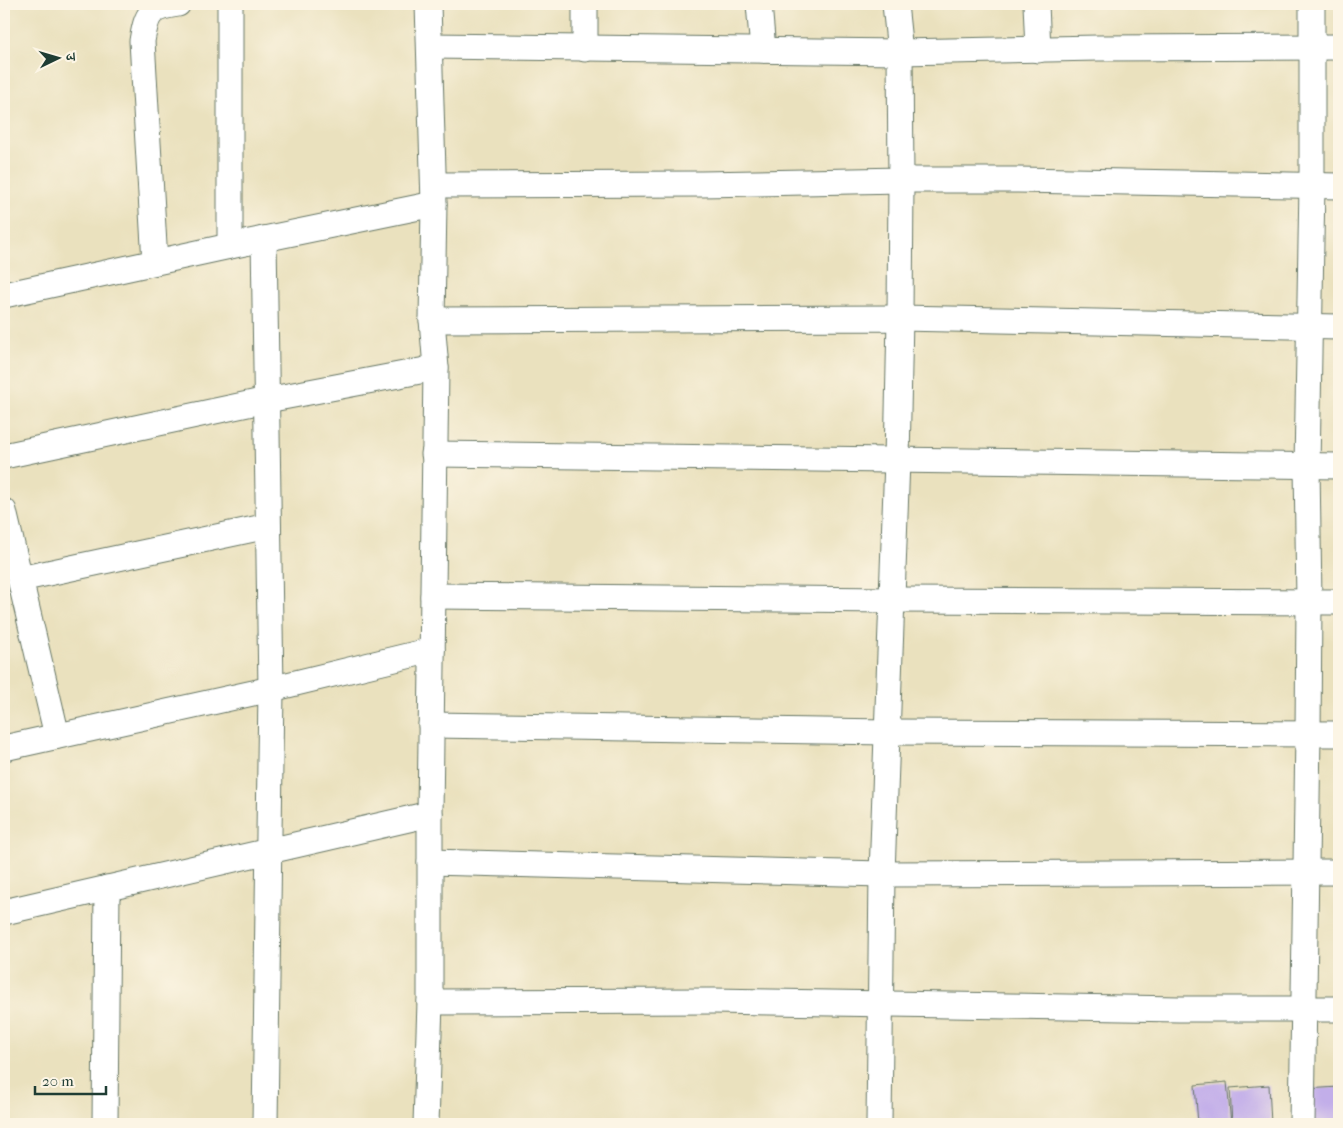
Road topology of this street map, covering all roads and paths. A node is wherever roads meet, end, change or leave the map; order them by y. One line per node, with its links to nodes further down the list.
1 (178, 4): 22 (street)
2 (230, 4): 21 (street)
3 (428, 4): 9 (street)
4 (585, 4): 12 (street)
5 (759, 4): 13 (street)
6 (895, 4): 15 (street)
7 (1036, 4): 14 (street)
8 (1312, 4): 10 (street)
9 (430, 46): 12 (street); 19 (street)
10 (1312, 46): 11 (street); 14 (street); 17 (street)
11 (1339, 47)
12 (585, 49): 13 (street)
13 (763, 50): 15 (street)
14 (1038, 50): 15 (street)
15 (900, 52): 16 (street)
16 (901, 180): 17 (street); 19 (street); 24 (street)
17 (1312, 185): 18 (street); 26 (street)
18 (1339, 186)
19 (434, 195): 20 (street); 25 (street)
20 (264, 238): 21 (street); 29 (street)
21 (230, 246): 22 (street)
22 (155, 262): 23 (street)
23 (4, 295)
24 (900, 318): 25 (street); 26 (street); 32 (street)
25 (432, 320): 28 (street)
26 (1310, 326): 27 (street); 33 (street)
27 (1339, 327)
28 (436, 368): 29 (street); 30 (street)
29 (266, 400): 31 (street); 36 (street)
30 (434, 454): 32 (street); 38 (street)
31 (4, 456)
32 (897, 460): 33 (street); 39 (street)
33 (1307, 466): 34 (street); 40 (street)
34 (1339, 466)
35 (4, 511): 37 (street)
36 (268, 526): 37 (street); 43 (street)
37 (20, 579): 48 (street)
38 (433, 596): 39 (street); 42 (street)
39 (892, 600): 40 (street); 45 (street)
40 (1309, 601): 41 (street); 46 (street)
41 (1339, 602)
42 (432, 650): 43 (street); 44 (street)
43 (271, 689): 48 (street); 51 (street)
44 (431, 725): 45 (street); 50 (street)
45 (888, 732): 46 (street); 55 (street)
46 (1308, 734): 47 (street); 53 (street)
47 (1339, 734)
48 (57, 736): 49 (street)
49 (4, 748)
50 (430, 814): 51 (street); 52 (street)
51 (269, 850): 56 (street); 63 (street)
52 (430, 862): 55 (street); 58 (street)
53 (1305, 872): 54 (street); 55 (street); 60 (street)
54 (1339, 872)
55 (882, 874): 59 (street)
56 (107, 888): 57 (street); 62 (street)
57 (4, 912)
58 (430, 1002): 59 (street); 64 (street)
59 (882, 1004): 60 (street); 65 (street)
60 (1303, 1009): 61 (street); 66 (street)
61 (1339, 1009)
62 (105, 1124)
63 (264, 1124)
64 (426, 1124)
65 (879, 1124)
66 (1302, 1124)

